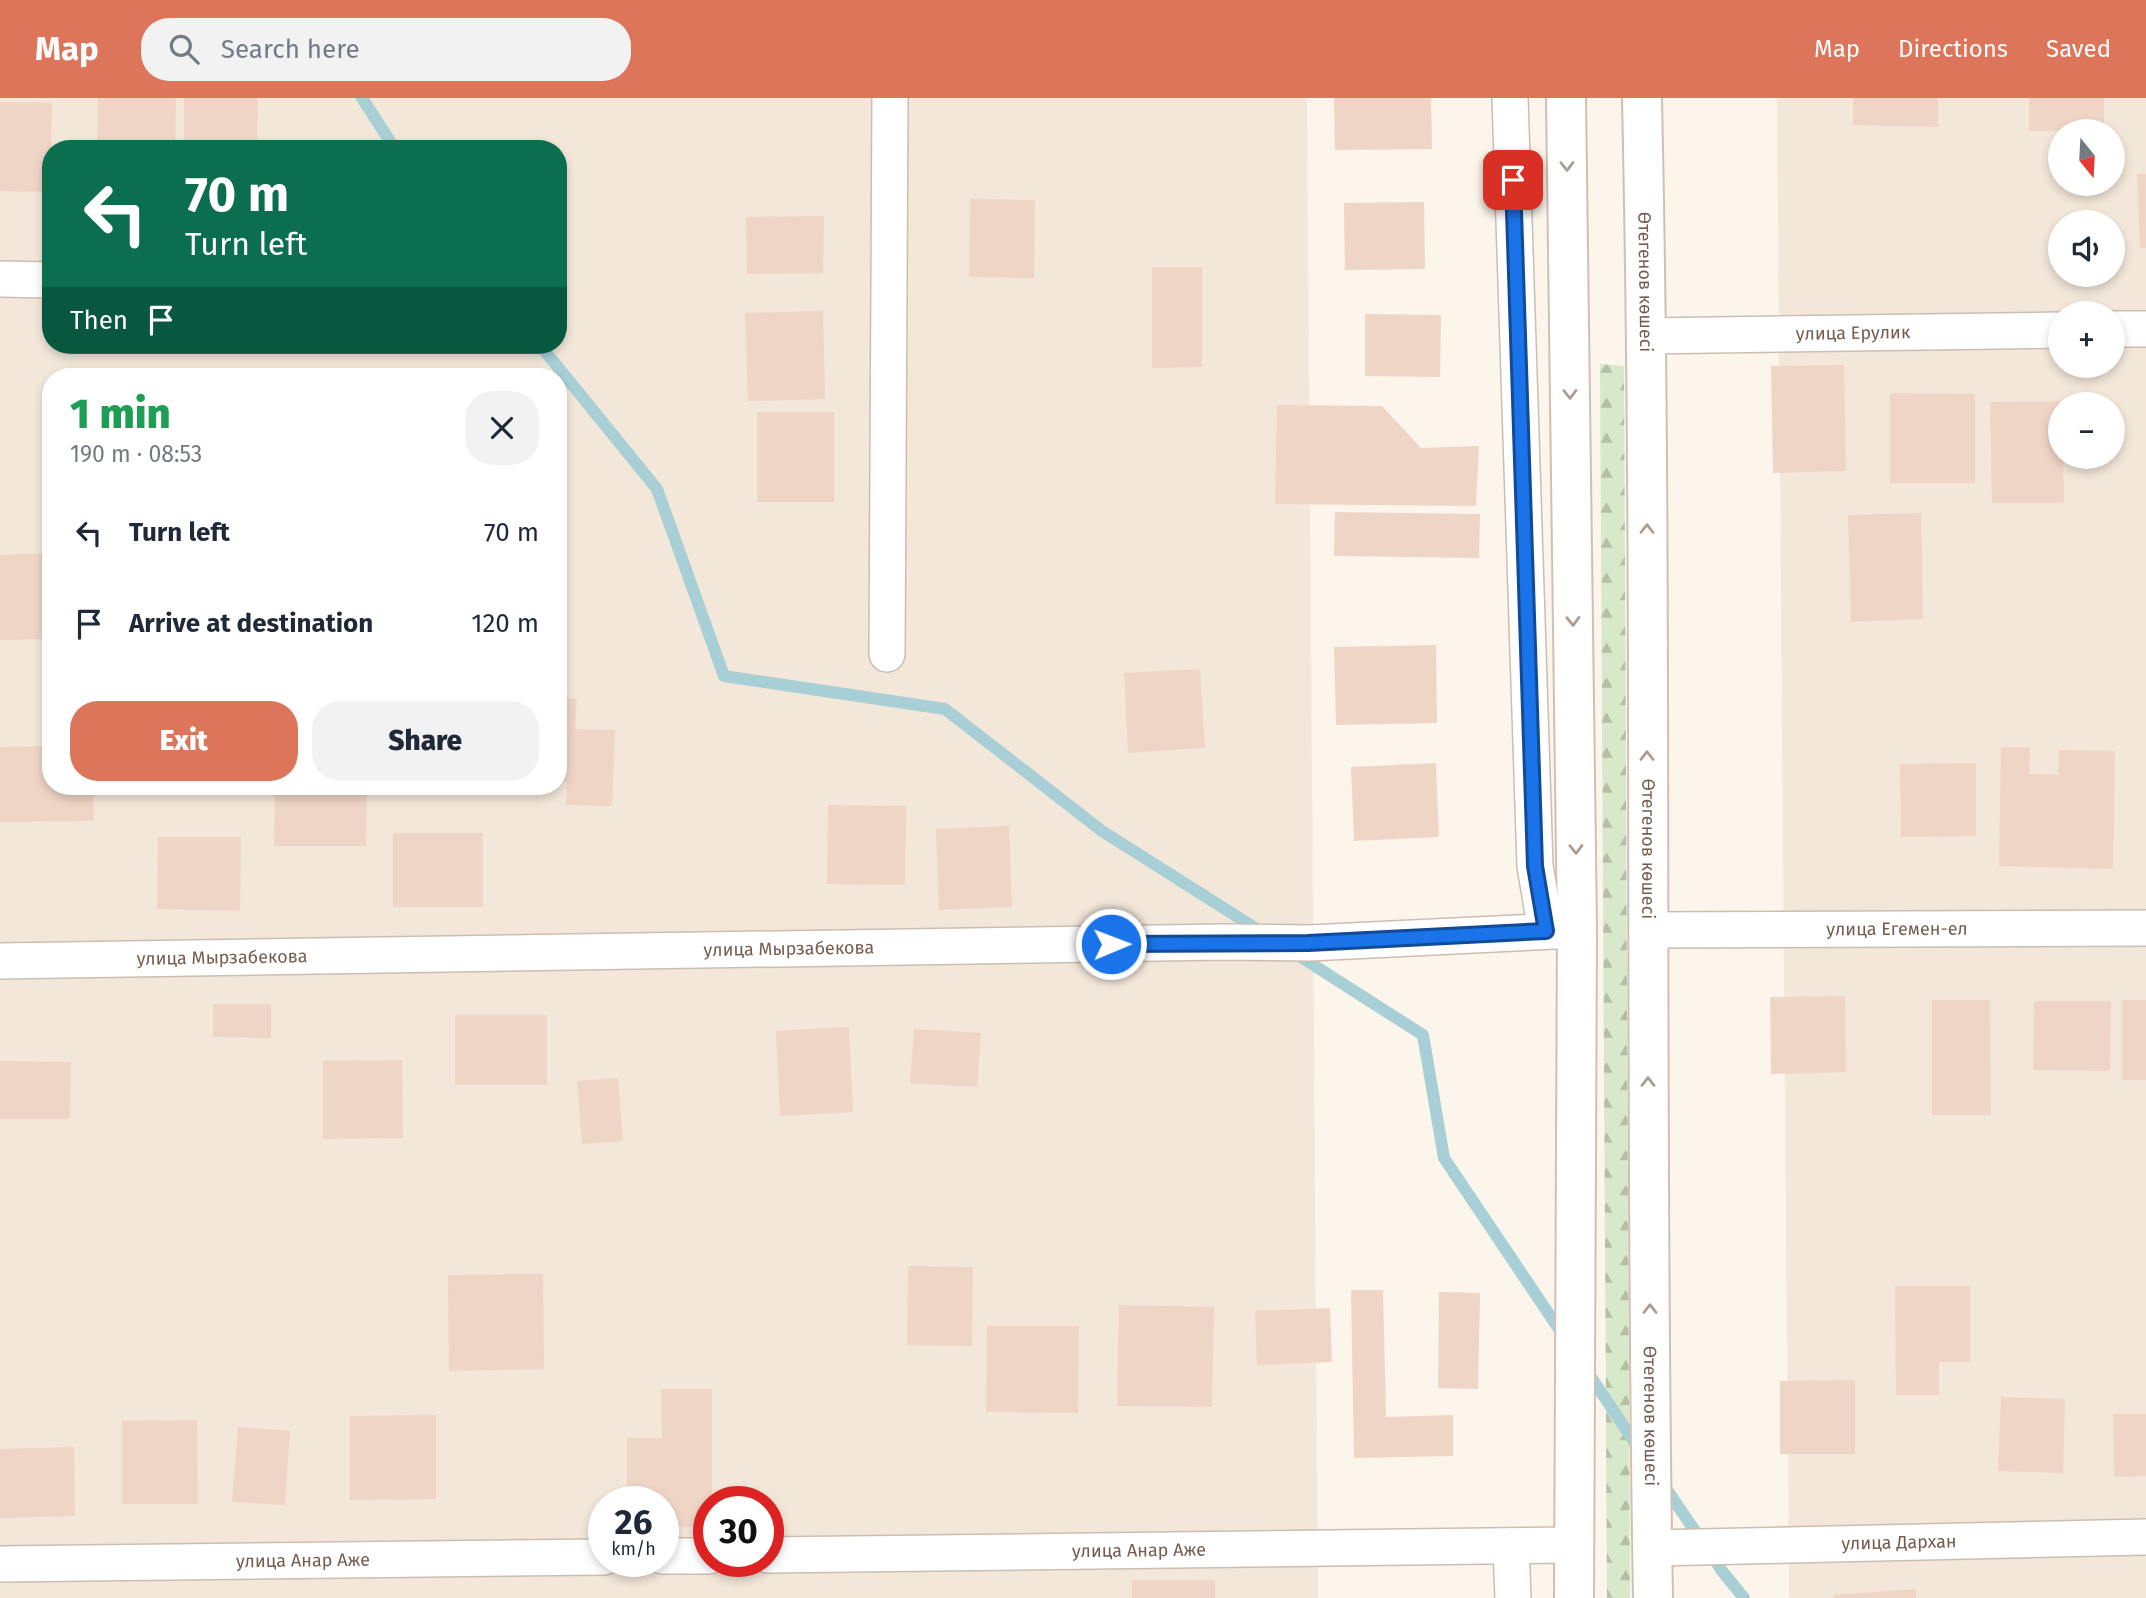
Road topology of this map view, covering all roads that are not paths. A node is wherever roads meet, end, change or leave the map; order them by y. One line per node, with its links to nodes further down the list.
1 (890, 98): 11 (street)
2 (1510, 98): 13 (street)
3 (1566, 98): 13 (main road, one-way to 13)
4 (1642, 98): 10 (main road, Өтегенов көшесі)
5 (0, 279): 6 (street)
6 (42, 280)
7 (2146, 328): 8 (street)
8 (2125, 329)
9 (2048, 330): 10 (street, улица Ерулик)
10 (1647, 336): 14 (main road, Өтегенов көшесі, one-way to 10)
11 (887, 654)
12 (2146, 928): 14 (street, улица Егемен-ел)
13 (1561, 930): 15 (street, улица Мырзабекова); 17 (main road)
14 (1647, 930): 19 (main road, Өтегенов көшесі, one-way to 14)
15 (0, 961)
16 (2146, 1537): 19 (street, улица Дархан)
17 (1573, 1545): 18 (street, улица Анар Аже); 24 (main road)
18 (1511, 1546): 20 (street, улица Анар Аже); 23 (street)
19 (1652, 1548): 25 (main road, Өтегенов көшесі)
20 (784, 1555)
21 (588, 1557): 22 (street, улица Анар Аже)
22 (0, 1564)
23 (1513, 1598)
24 (1574, 1598)
25 (1653, 1598)

